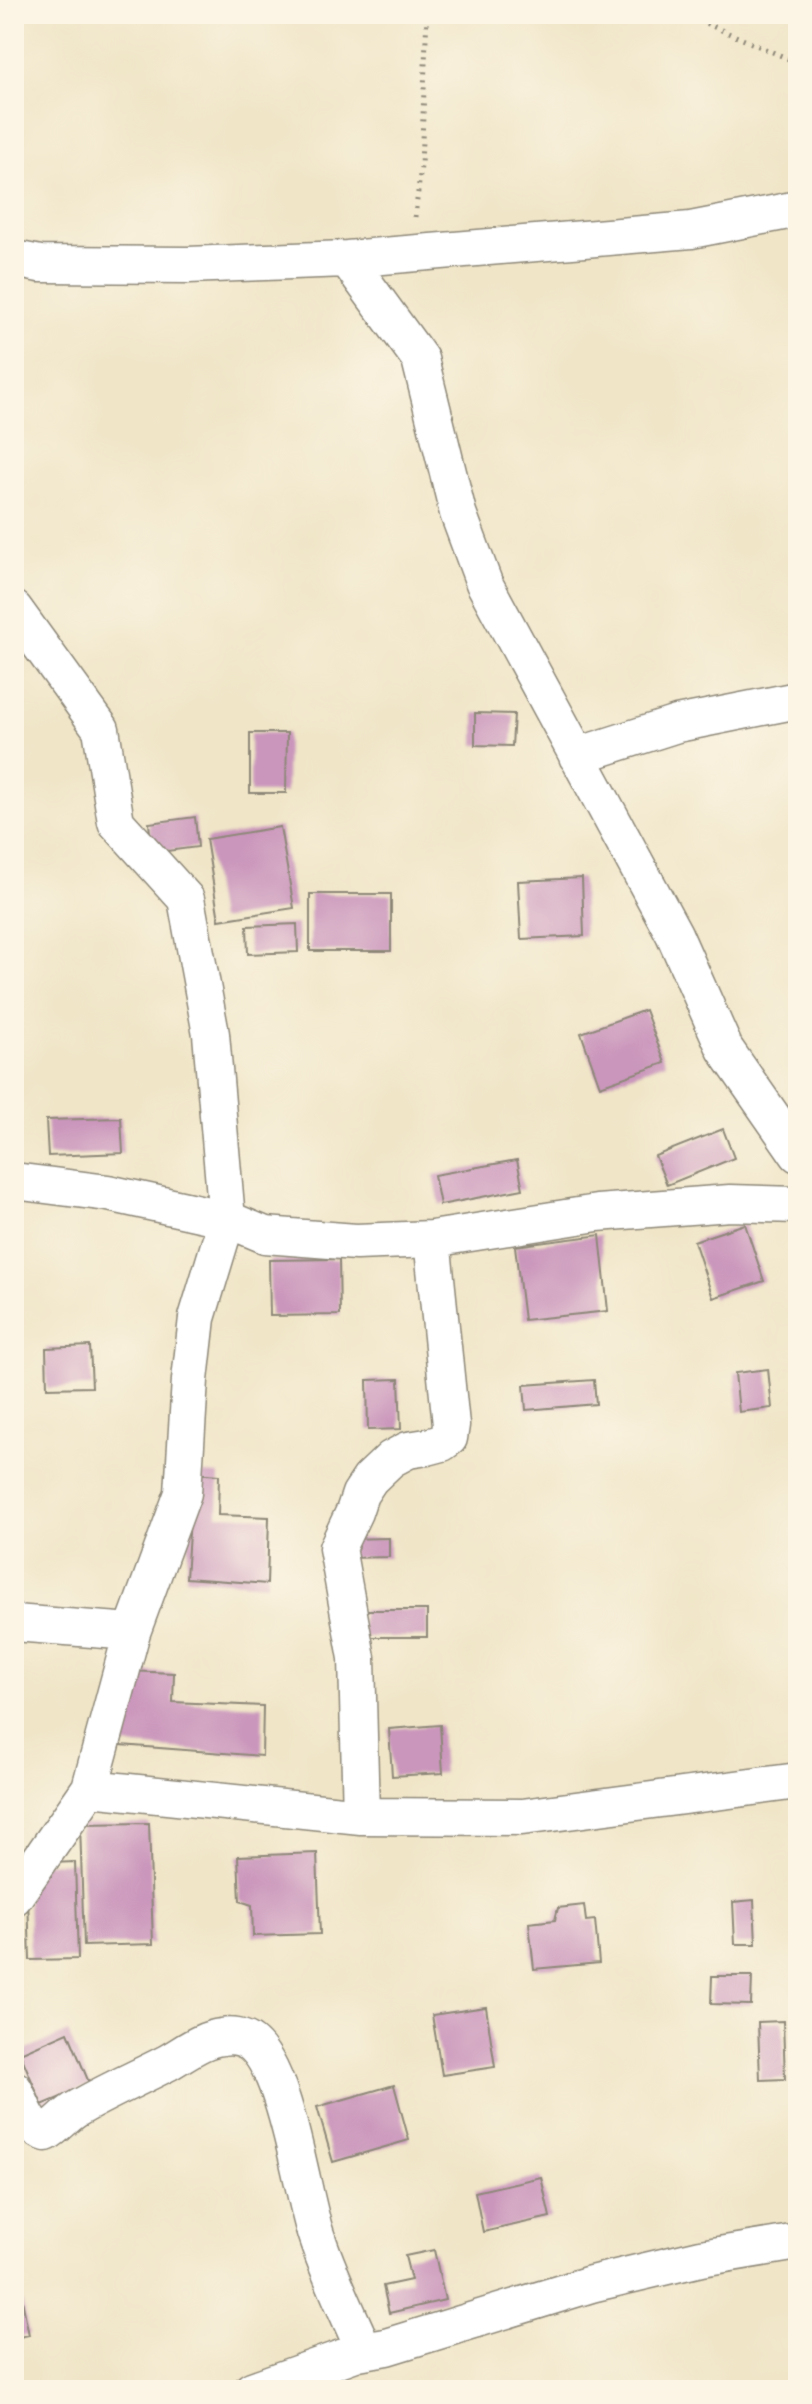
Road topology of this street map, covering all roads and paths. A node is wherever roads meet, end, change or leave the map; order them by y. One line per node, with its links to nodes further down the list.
1 (427, 14): 5 (path)
2 (684, 14): 3 (path)
3 (798, 63)
4 (798, 209): 5 (street)
5 (411, 254): 7 (street)
6 (14, 259): 7 (street)
7 (347, 259): 10 (street)
8 (14, 609): 14 (street)
9 (798, 700): 10 (street)
10 (577, 756): 11 (street)
11 (798, 1154)
12 (14, 1181): 14 (street)
13 (798, 1205): 15 (street)
14 (227, 1219): 15 (street); 17 (street)
15 (432, 1239): 20 (street)
16 (14, 1623): 17 (street)
17 (132, 1632): 19 (street)
18 (798, 1781): 20 (street)
19 (90, 1788): 20 (street); 21 (street)
20 (361, 1816)
21 (14, 1897)
22 (14, 2089): 24 (street)
23 (798, 2242): 24 (street)
24 (364, 2350): 25 (street)
25 (252, 2390)

